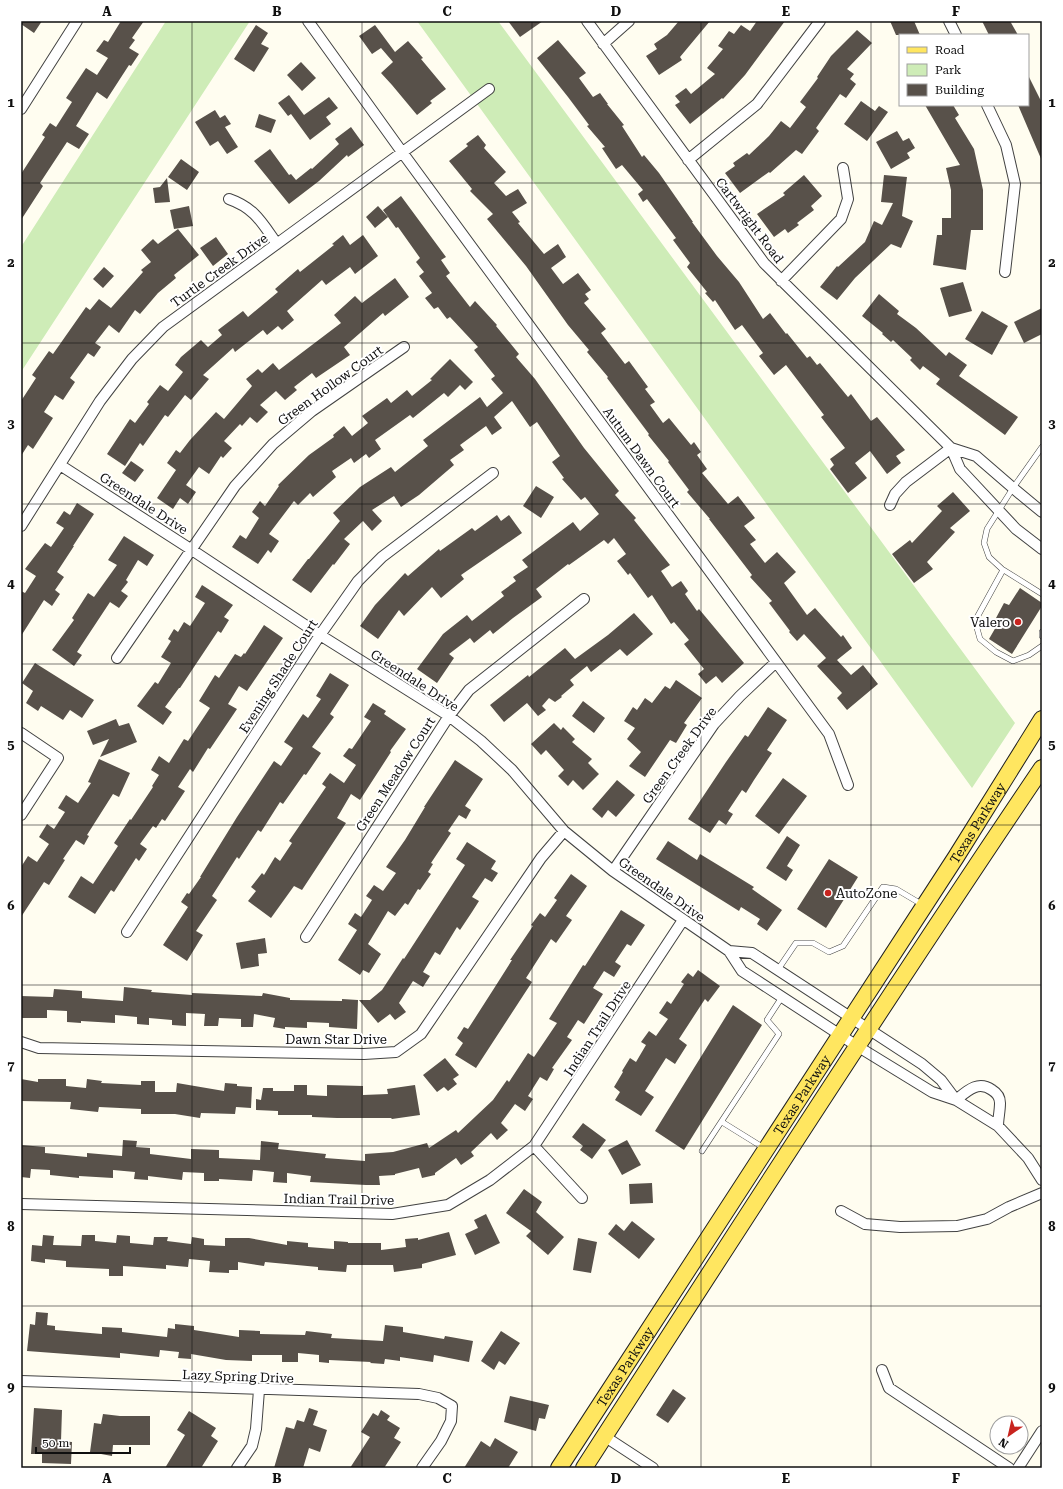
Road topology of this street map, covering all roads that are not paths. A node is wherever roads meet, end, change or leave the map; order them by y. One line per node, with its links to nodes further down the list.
1 (76, 21): 11 (street)
2 (308, 21): 12 (street, Autum Dawn Court)
3 (587, 21): 8 (street, Cartwright Road)
4 (630, 21): 8 (street)
5 (820, 21): 13 (street)
6 (949, 21): 7 (street)
7 (956, 34)
8 (603, 44): 13 (street, Cartwright Road)
9 (488, 88): 12 (street, Turtle Creek Drive)
10 (988, 106): 17 (street)
11 (21, 109)
12 (402, 152): 16 (street, Turtle Creek Drive); 39 (street, Autum Dawn Court)
13 (688, 160): 18 (street, Cartwright Road)
14 (843, 168): 18 (street)
15 (229, 199): 16 (street)
16 (277, 244): 22 (street, Turtle Creek Drive)
17 (1005, 272)
18 (781, 281): 21 (street, Cartwright Road)
19 (404, 347): 30 (street, Green Hollow Court)
20 (1042, 447): 24 (lane)
21 (951, 448): 24 (street, Cartwright Road); 25 (street); 26 (street, Cartwright Road)
22 (60, 465): 28 (street, Turtle Creek Drive); 30 (street, Greendale Drive)
23 (493, 473): 35 (street, Evening Shade Court)
24 (1012, 488): 26 (lane); 27 (street, Cartwright Road)
25 (890, 505)
26 (999, 511): 29 (street, Cartwright Road); 31 (lane)
27 (1042, 512)
28 (21, 526)
29 (1042, 549)
30 (192, 550): 35 (street, Greendale Drive); 38 (street, Green Hollow Court)
31 (1003, 570): 32 (lane); 37 (lane)
32 (1042, 594)
33 (584, 599): 40 (street, Green Meadow Court)
34 (1042, 632): 36 (lane)
35 (320, 635): 40 (street, Greendale Drive); 50 (street, Evening Shade Court)
36 (1042, 636)
37 (1042, 646)
38 (117, 658)
39 (776, 662): 44 (street, Autum Dawn Court); 47 (street, Green Creek Drive)
40 (448, 716): 46 (street, Greendale Drive); 51 (street, Green Meadow Court)
41 (1042, 719): 48 (main road, Texas Parkway)
42 (21, 733): 45 (street)
43 (1042, 768): 56 (main road, Texas Parkway)
44 (848, 785)
45 (21, 815)
46 (564, 831): 47 (street, Greendale Drive); 58 (street, Dawn Star Drive)
47 (613, 871): 49 (street, Greendale Drive)
48 (924, 906): 53 (lane); 55 (main road, Texas Parkway)
49 (683, 920): 52 (street, Greendale Drive); 63 (street, Indian Trail Drive)
50 (127, 932)
51 (306, 937)
52 (729, 951): 53 (street, Greendale Drive); 54 (street, Greendale Drive)
53 (778, 971): 55 (street, Greendale Drive)
54 (782, 997): 57 (street, Greendale Drive); 61 (lane)
55 (851, 1019): 56 (street, Greendale Drive); 57 (main road, Texas Parkway)
56 (867, 1030): 59 (main road, Texas Parkway); 60 (street, Greendale Drive)
57 (840, 1035): 59 (street, Greendale Drive); 64 (main road, Texas Parkway)
58 (21, 1042)
59 (857, 1046): 60 (street, Greendale Drive); 75 (main road, Texas Parkway)
60 (956, 1100): 62 (street); 62 (street)
61 (722, 1122): 64 (lane); 65 (lane)
62 (998, 1126): 66 (street)
63 (534, 1146): 68 (street); 69 (street, Indian Trail Drive)
64 (766, 1149): 78 (main road, Texas Parkway)
65 (702, 1151)
66 (1042, 1180)
67 (1042, 1193): 70 (street)
68 (582, 1198)
69 (21, 1204)
70 (841, 1210)
71 (882, 1370): 81 (street)
72 (21, 1381): 73 (street, Lazy Spring Drive)
73 (259, 1390): 76 (street); 77 (street, Lazy Spring Drive)
74 (1042, 1431): 82 (street)
75 (604, 1436): 79 (main road, Texas Parkway); 80 (street)
76 (237, 1468)
77 (422, 1468)
78 (559, 1468)
79 (584, 1468)
80 (653, 1468)
81 (1009, 1468)
82 (1018, 1468)

